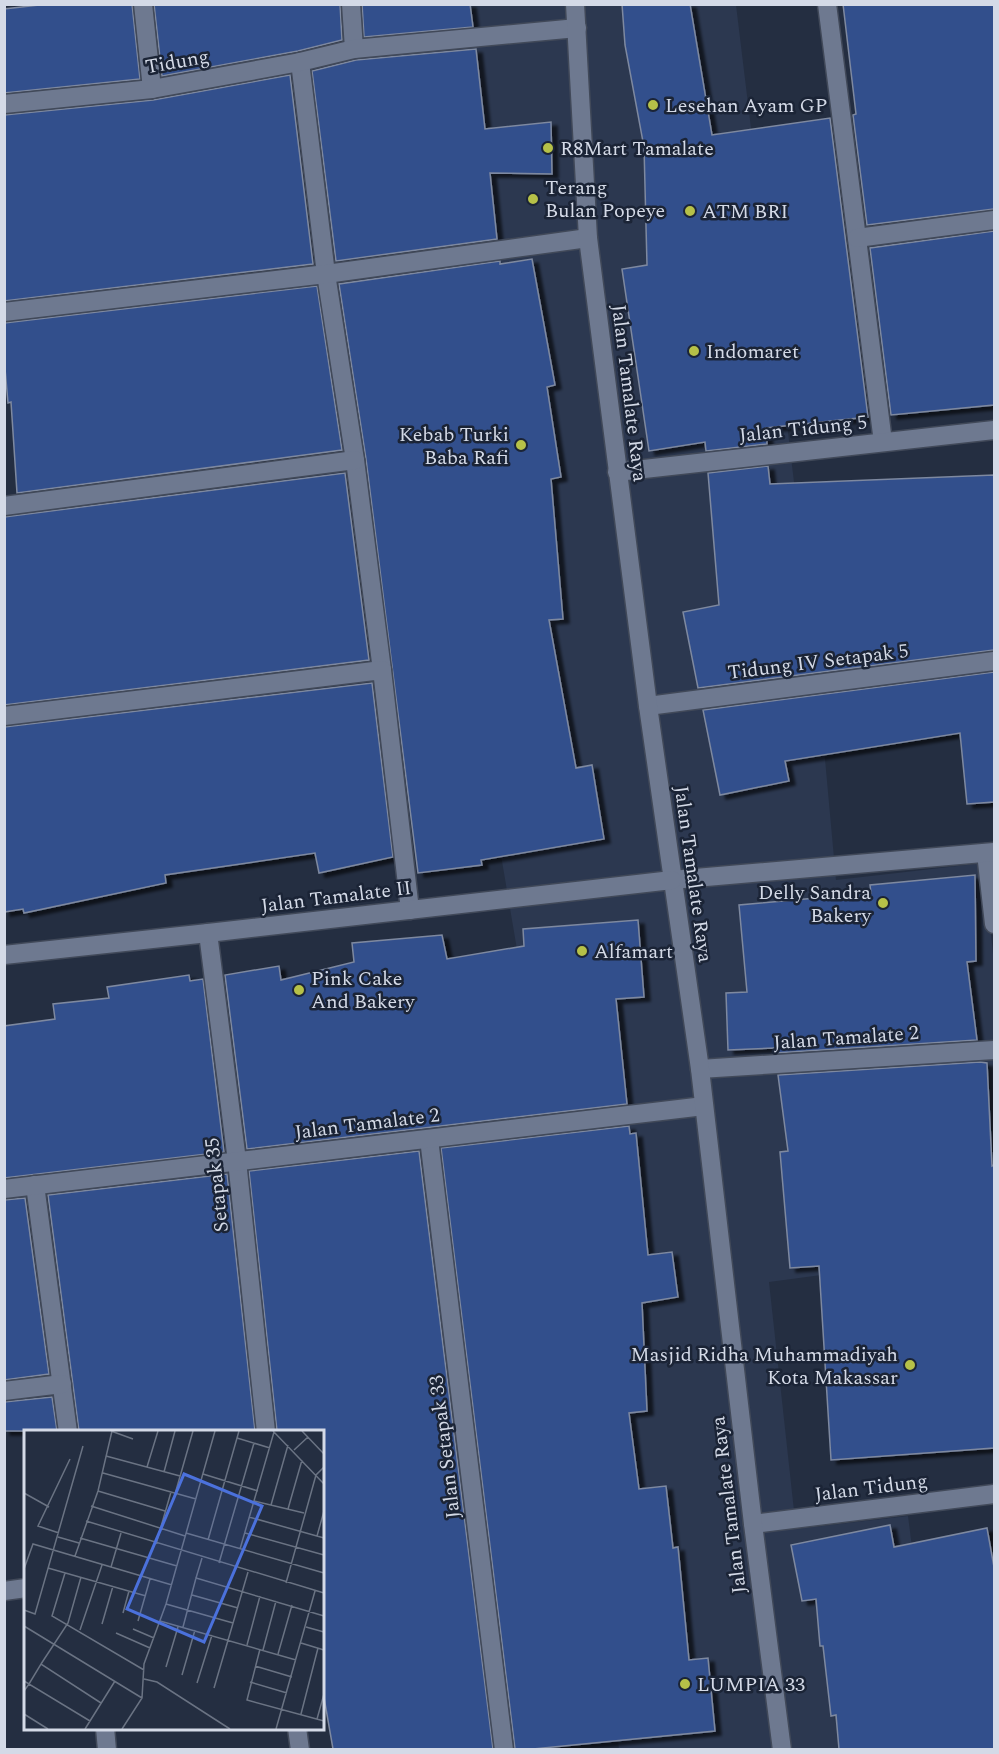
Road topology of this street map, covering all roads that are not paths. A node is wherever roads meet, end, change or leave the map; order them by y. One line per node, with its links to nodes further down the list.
1 (142, 4): 8 (street)
2 (351, 4): 6 (street)
3 (575, 4): 5 (street, Jalan Tamalate Raya)
4 (827, 4): 12 (street)
5 (577, 28): 6 (street, Tidung); 11 (street, Jalan Tamalate Raya)
6 (354, 49): 7 (street, Tidung)
7 (300, 62): 8 (street, Tidung); 13 (street)
8 (152, 89): 9 (street, Tidung)
9 (4, 104)
10 (994, 220): 12 (street)
11 (588, 238): 13 (street); 18 (street, Jalan Tamalate Raya)
12 (857, 238): 16 (street)
13 (326, 274): 14 (street); 17 (street)
14 (4, 312)
15 (994, 429): 16 (street, Jalan Tidung 5)
16 (883, 442): 18 (street, Jalan Tidung 5)
17 (355, 460): 19 (street); 21 (street)
18 (617, 472): 22 (street, Jalan Tamalate Raya)
19 (4, 506)
20 (994, 661): 22 (street, Tidung IV Setapak 5)
21 (382, 670): 23 (street); 26 (street)
22 (648, 706): 25 (street, Jalan Tamalate Raya)
23 (4, 716)
24 (990, 852): 25 (street, Jalan Tamalate II); 27 (street)
25 (672, 880): 26 (street, Jalan Tamalate II); 31 (street, Jalan Tamalate Raya)
26 (410, 910): 28 (street, Jalan Tamalate II)
27 (994, 924)
28 (208, 933): 29 (street, Jalan Tamalate II); 34 (street, Setapak 35)
29 (4, 955)
30 (994, 1050): 31 (street, Jalan Tamalate 2)
31 (699, 1069): 32 (street, Jalan Tamalate Raya)
32 (704, 1106): 33 (street, Jalan Tamalate 2); 42 (street, Jalan Tamalate Raya)
33 (429, 1139): 34 (street, Jalan Tamalate 2); 49 (street, Jalan Setapak 33)
34 (237, 1161): 35 (street, Jalan Tamalate 2); 40 (street, Setapak 35)
35 (35, 1185): 36 (street, Jalan Tamalate 2); 37 (street)
36 (4, 1189)
37 (62, 1384): 38 (street); 39 (street)
38 (4, 1391)
39 (68, 1430)
40 (266, 1430)
41 (994, 1494): 42 (street, Jalan Tidung)
42 (753, 1524): 50 (street, Jalan Tamalate Raya)
43 (24, 1588): 44 (street)
44 (4, 1591)
45 (105, 1730): 47 (street)
46 (297, 1730): 48 (street)
47 (107, 1749)
48 (300, 1749)
49 (504, 1749)
50 (782, 1749)

